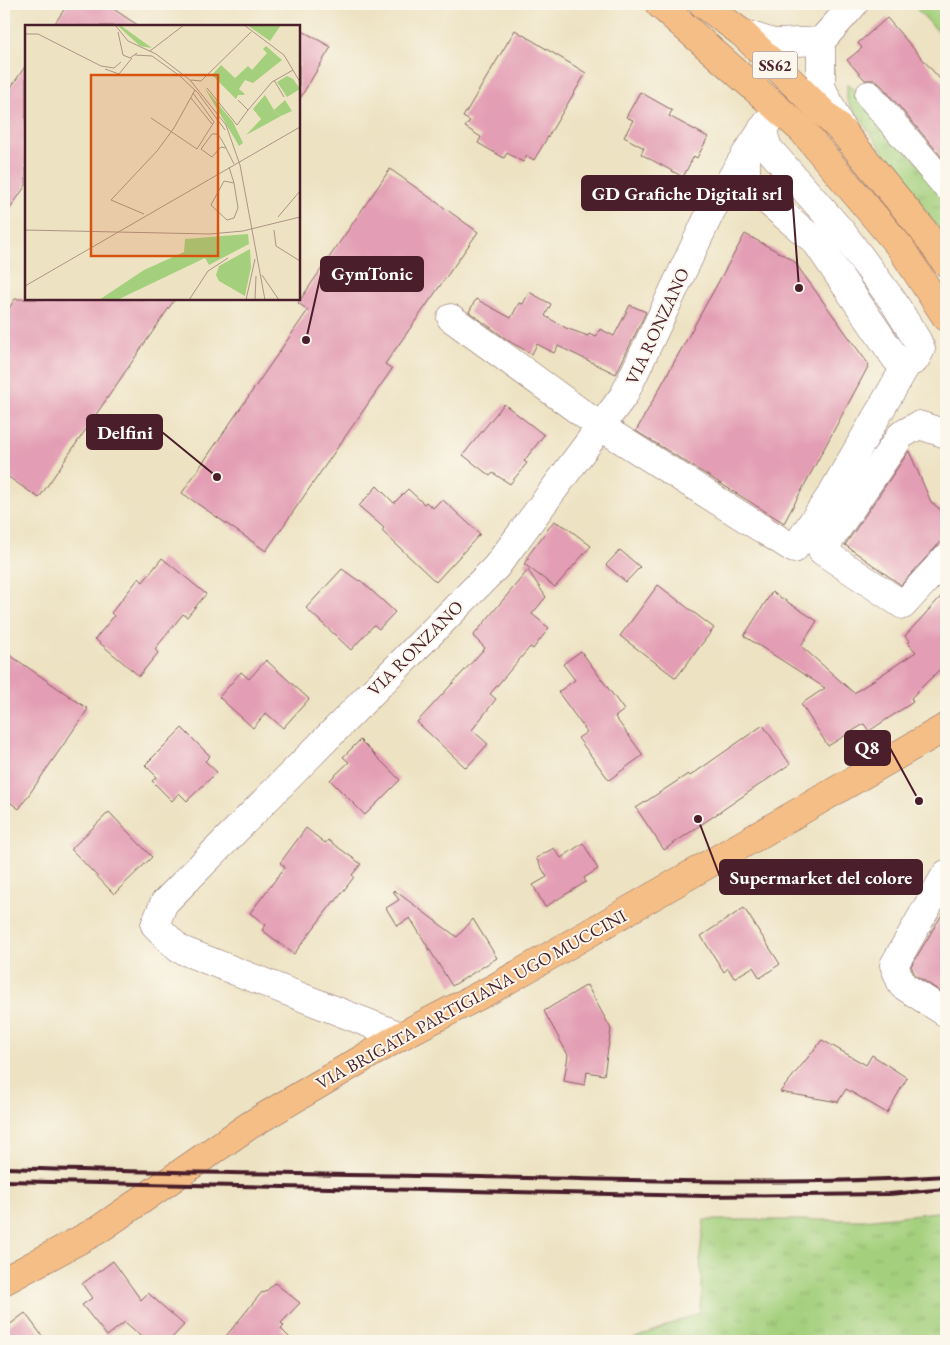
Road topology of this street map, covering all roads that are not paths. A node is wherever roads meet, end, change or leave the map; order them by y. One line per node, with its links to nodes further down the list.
1 (659, 4): 7 (main road)
2 (704, 4): 4 (main road, SS62)
3 (854, 4): 5 (street)
4 (742, 33): 5 (street); 8 (main road, SS62)
5 (821, 41): 8 (street)
6 (868, 96): 10 (street)
7 (769, 118): 9 (street, VIA RONZANO); 12 (main road); 14 (street)
8 (842, 130): 11 (main road, SS62)
9 (746, 154): 14 (street); 15 (street, VIA RONZANO)
10 (946, 186)
11 (946, 263)
12 (946, 317)
13 (451, 318): 15 (street)
14 (906, 364): 15 (street)
15 (601, 427): 21 (street, VIA RONZANO)
16 (946, 434): 17 (street)
17 (946, 558)
18 (946, 727): 21 (main road, VIA BRIGATA PARTIGIANA UGO MUCCINI)
19 (946, 874): 20 (street)
20 (946, 1013)
21 (400, 1036): 22 (main road, VIA BRIGATA PARTIGIANA UGO MUCCINI)
22 (4, 1281)

